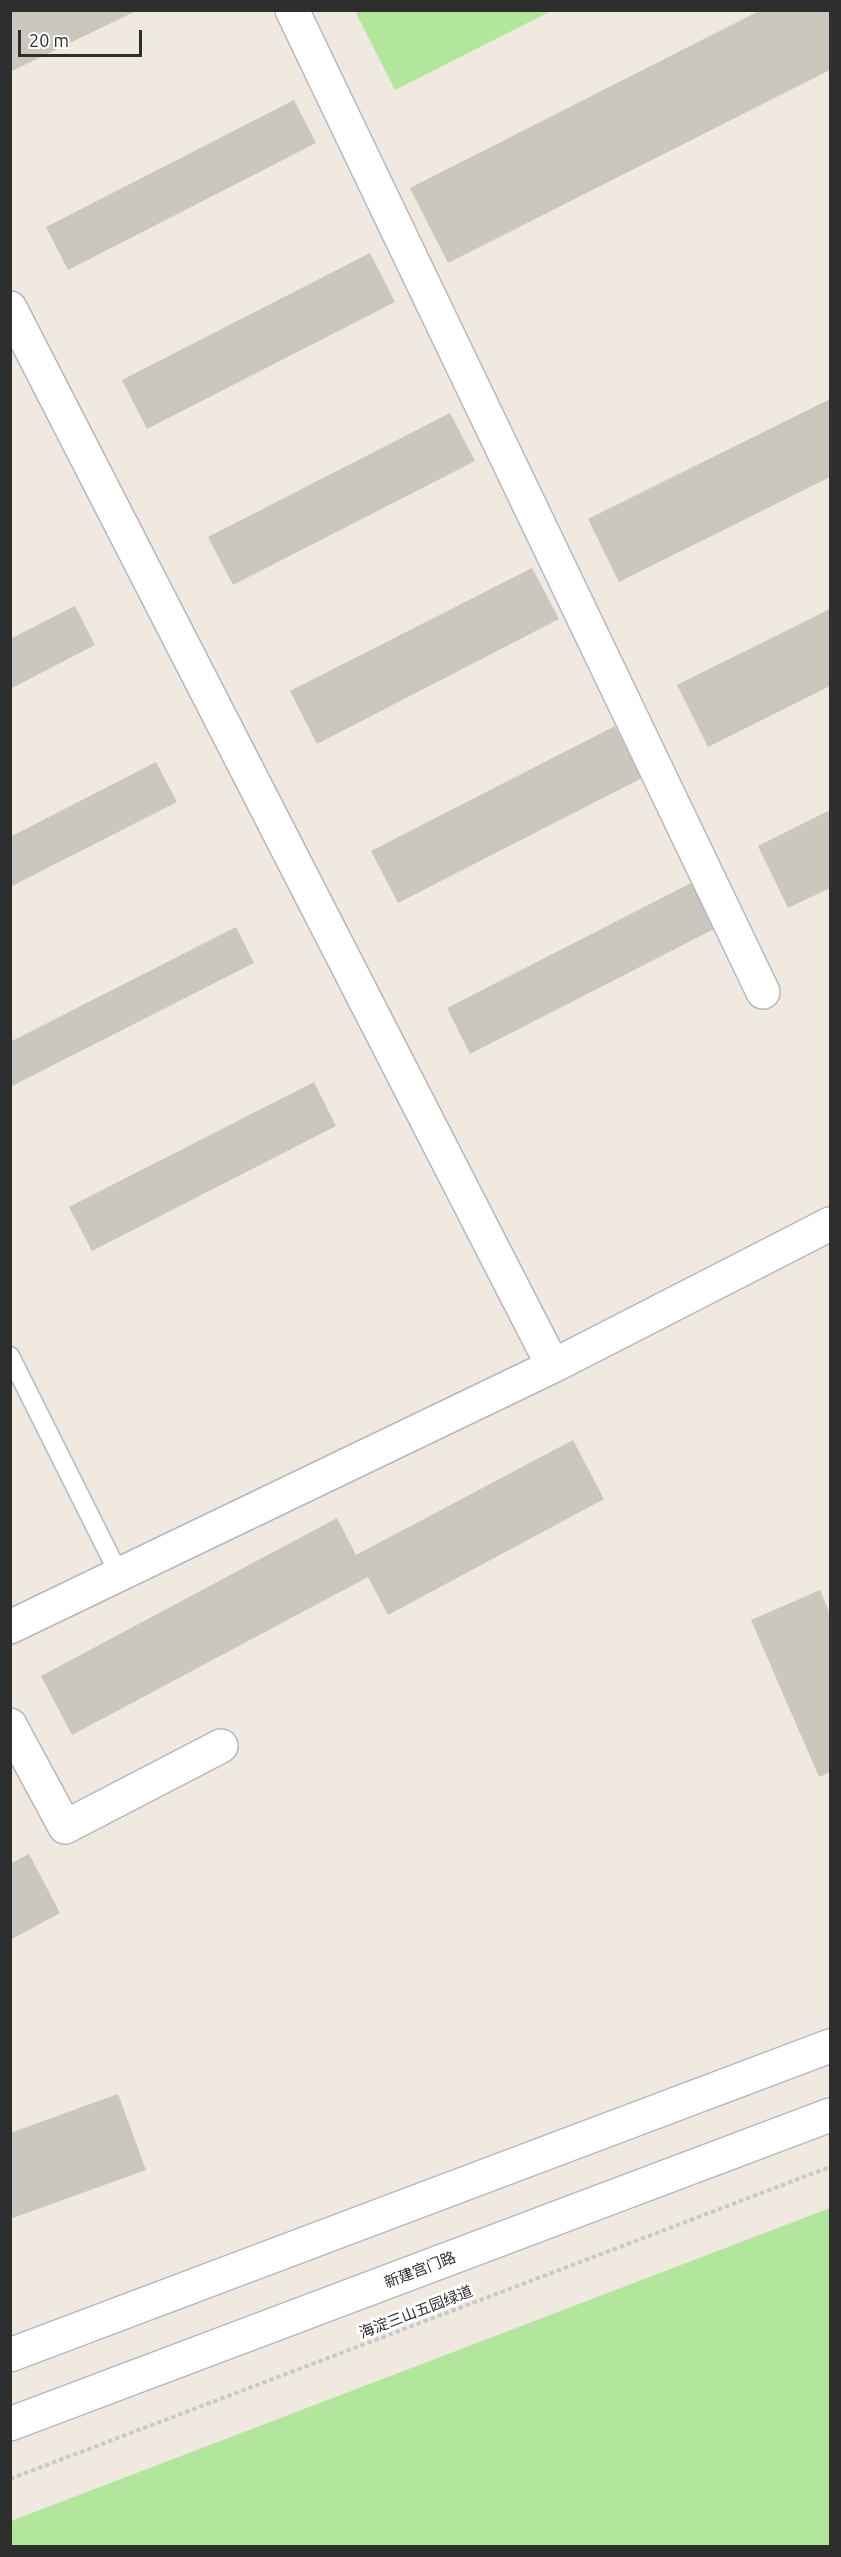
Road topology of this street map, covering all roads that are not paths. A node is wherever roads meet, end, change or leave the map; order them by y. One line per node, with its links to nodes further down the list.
1 (292, 10): 3 (street)
2 (10, 308): 6 (street)
3 (763, 992)
4 (831, 1224): 6 (street)
5 (10, 1356): 7 (lane)
6 (553, 1366): 7 (street)
7 (119, 1575): 8 (street)
8 (10, 1627)
9 (10, 1725): 10 (street)
10 (221, 1746)
11 (831, 2046): 13 (street)
12 (831, 2115): 14 (street, 新建宫门路)
13 (10, 2355)
14 (10, 2424)

